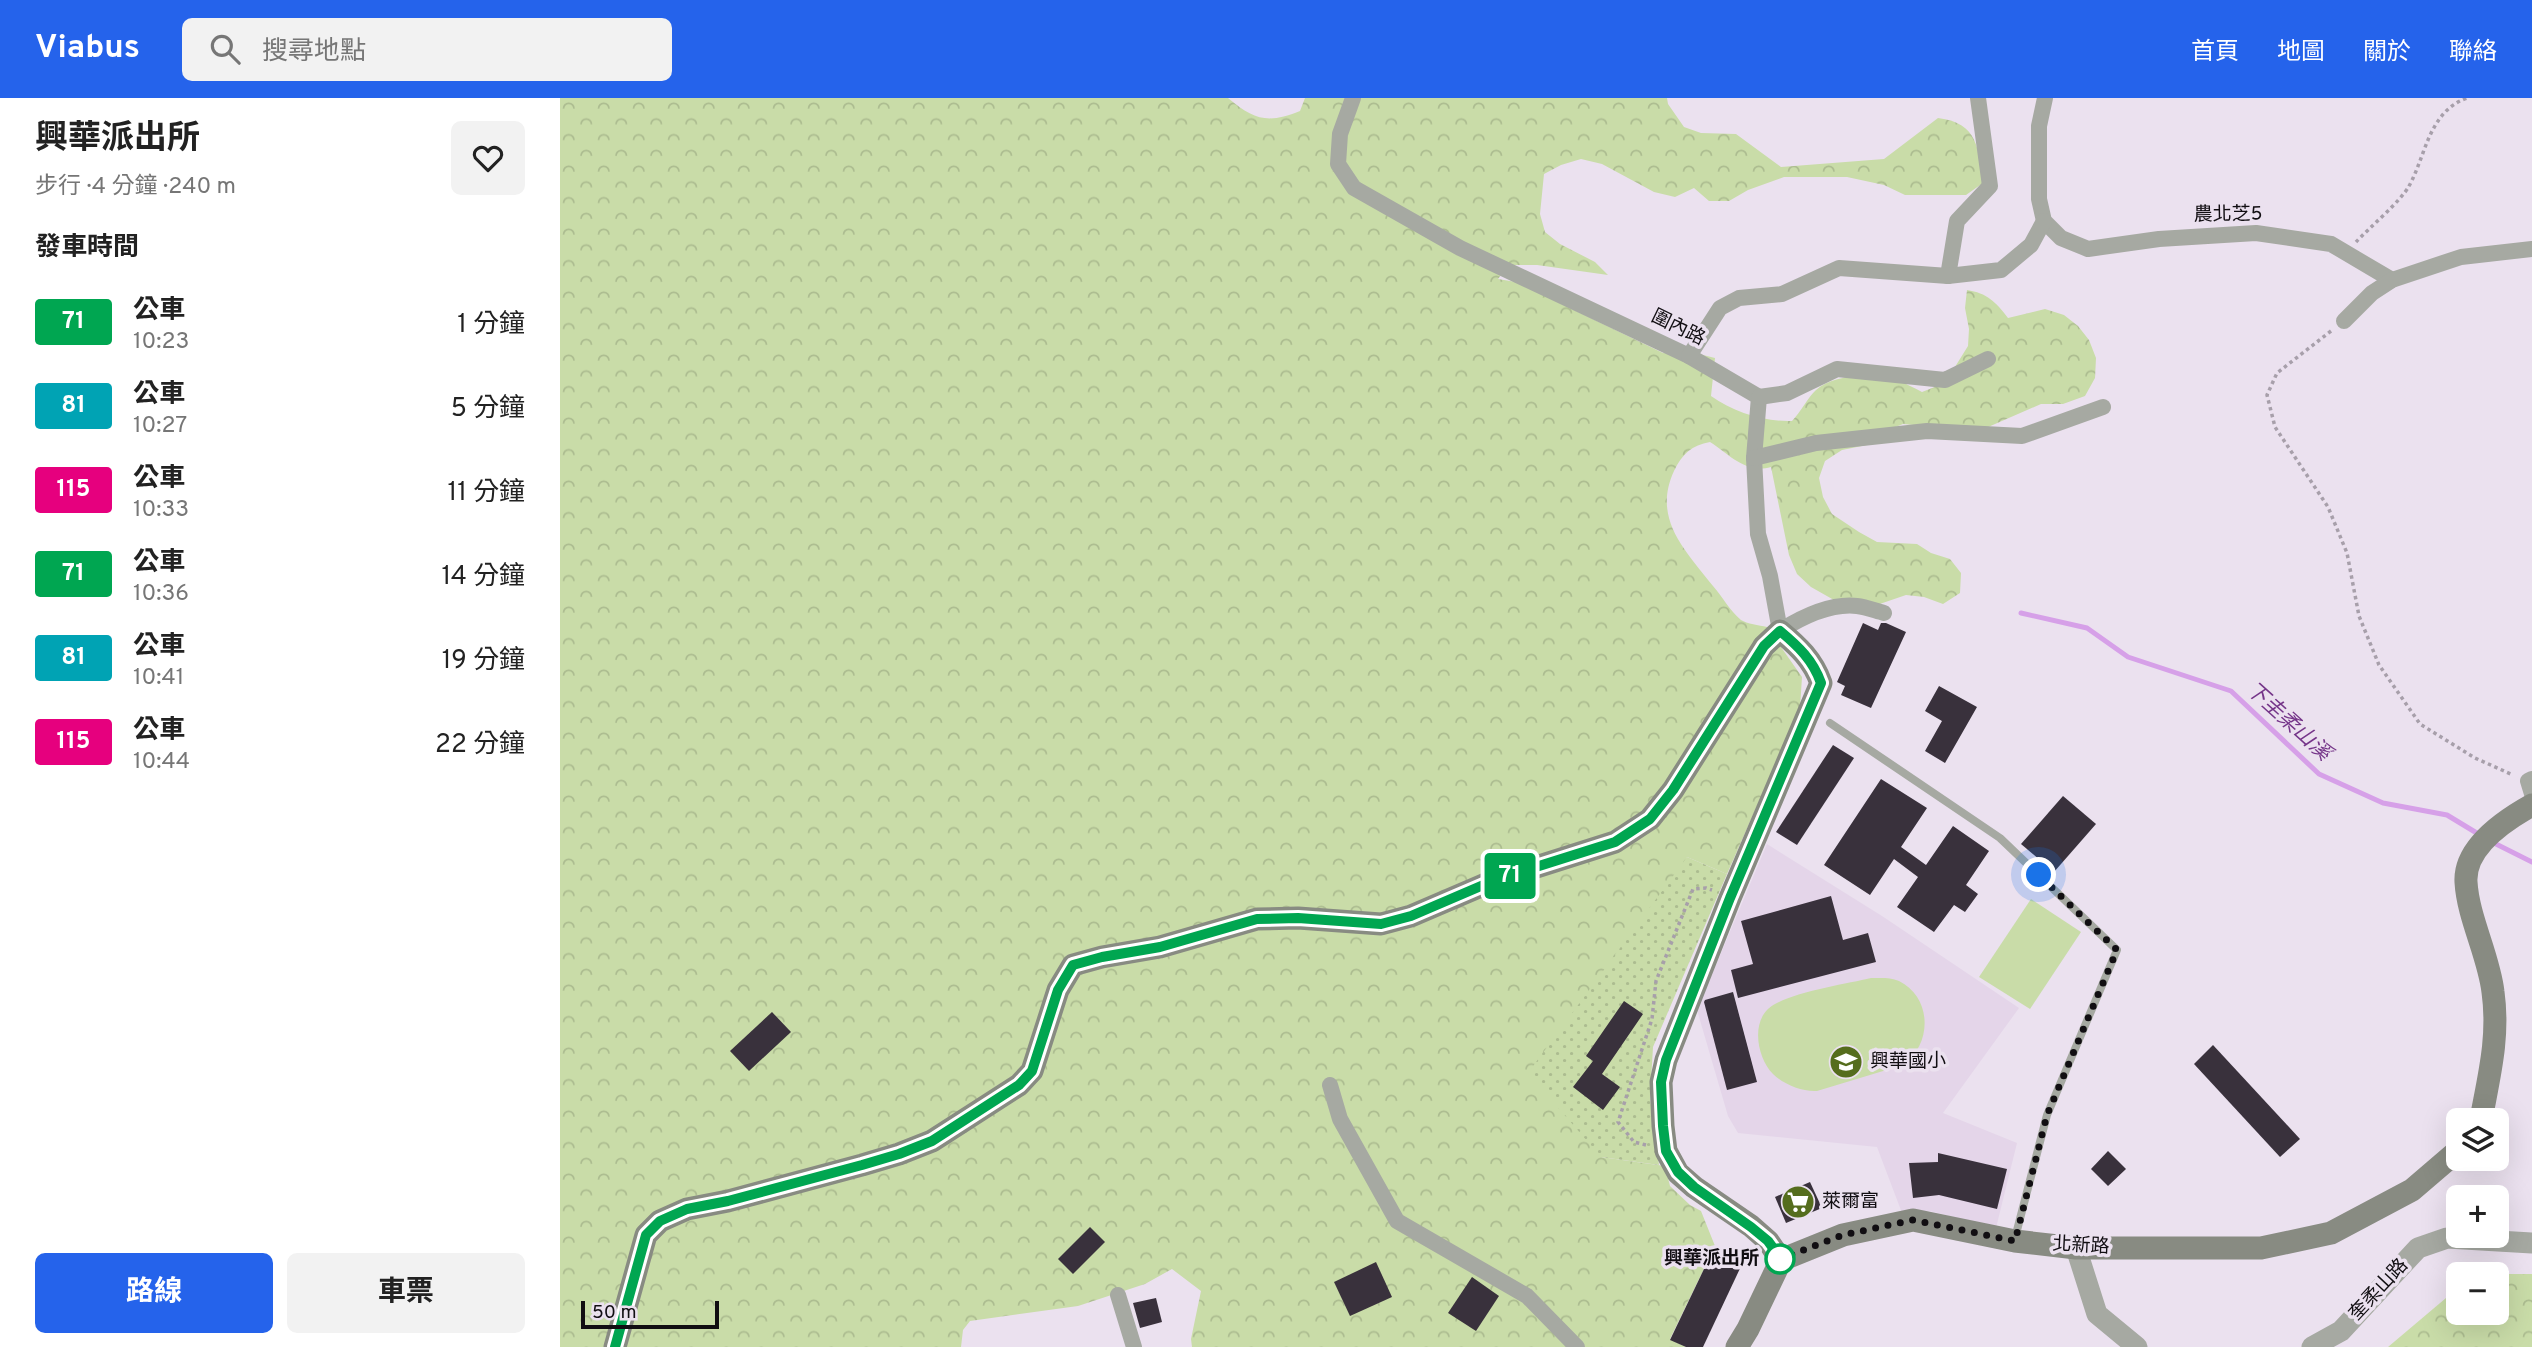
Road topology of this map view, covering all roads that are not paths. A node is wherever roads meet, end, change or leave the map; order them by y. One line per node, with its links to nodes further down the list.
1 (1353, 98): 9 (street, 圍內路)
2 (1978, 98): 6 (street)
3 (2045, 98): 4 (street)
4 (2044, 221): 6 (street); 7 (street, 農北芝5)
5 (2532, 249): 7 (street)
6 (1948, 276): 9 (street)
7 (2392, 280): 8 (street)
8 (2344, 321)
9 (1689, 356): 11 (street, 圍內路)
10 (1988, 359): 11 (street)
11 (1759, 397): 13 (street)
12 (2103, 407): 13 (street)
13 (1754, 458): 15 (street)
14 (1884, 613): 15 (street)
15 (1780, 631): 24 (main road); 26 (main road)
16 (1830, 723): 21 (lane)
17 (2532, 805): 19 (main road)
18 (1330, 1085): 28 (street)
19 (2483, 1108)
20 (2446, 1161): 23 (main road, 北新路)
21 (2015, 1241): 23 (main road, 北新路); 24 (main road, 北新路)
22 (2532, 1243): 31 (street, 奎柔山路)
23 (2076, 1248): 30 (street)
24 (1781, 1259): 29 (main road)
25 (1118, 1295): 27 (street)
26 (615, 1347)
27 (1134, 1347)
28 (1577, 1347)
29 (1737, 1347)
30 (2137, 1347)
31 (2312, 1347)

